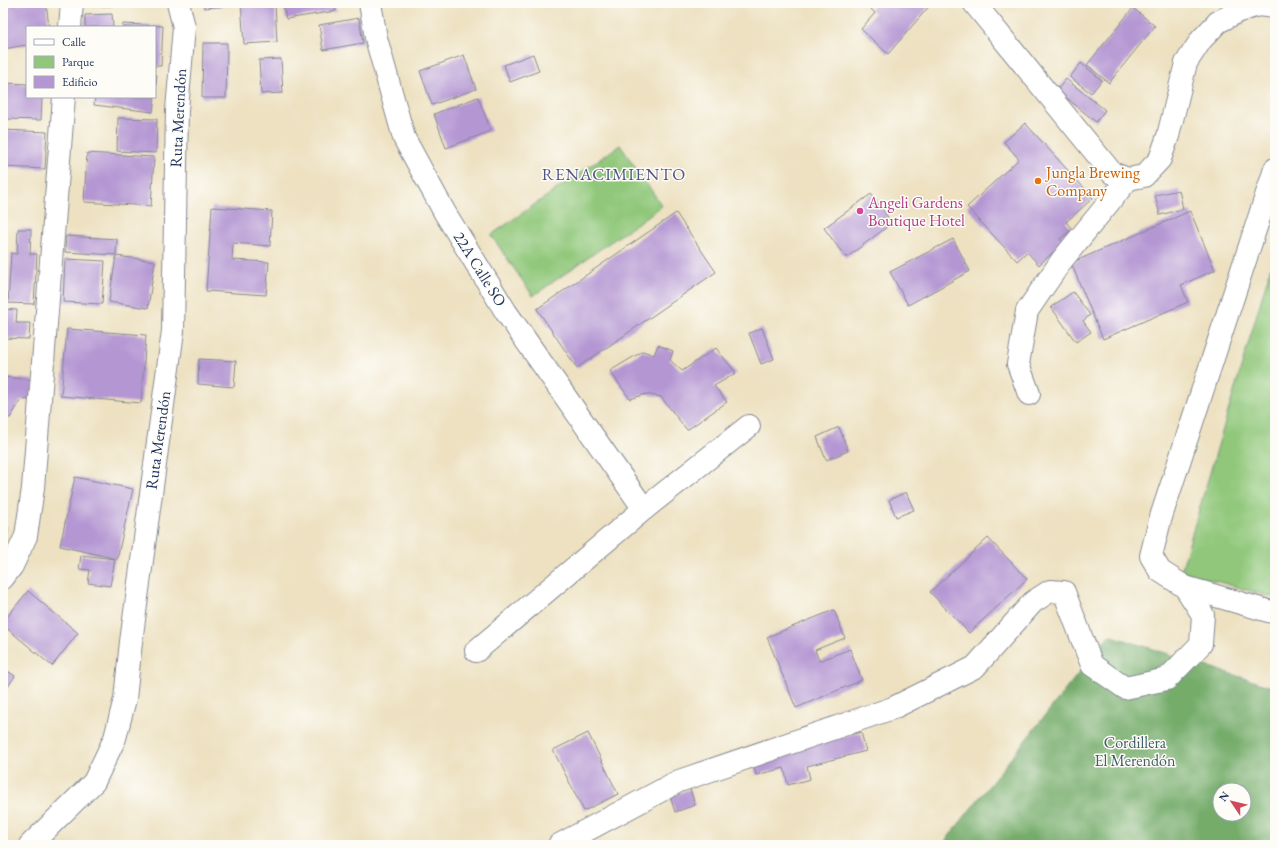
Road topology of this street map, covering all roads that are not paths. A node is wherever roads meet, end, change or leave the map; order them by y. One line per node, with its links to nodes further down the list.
1 (72, 3): 6 (street)
2 (178, 3): 17 (street, Ruta Merendón)
3 (370, 3): 12 (street, 22A Calle SO)
4 (974, 3): 9 (street)
5 (1275, 7): 9 (street)
6 (70, 26)
7 (64, 98): 13 (street)
8 (1275, 169): 14 (street)
9 (1128, 179): 10 (street)
10 (1029, 394)
11 (749, 426): 12 (street)
12 (644, 509): 16 (street)
13 (3, 578)
14 (1185, 587): 15 (street); 18 (street)
15 (1275, 613)
16 (476, 651)
17 (30, 845)
18 (559, 845)

